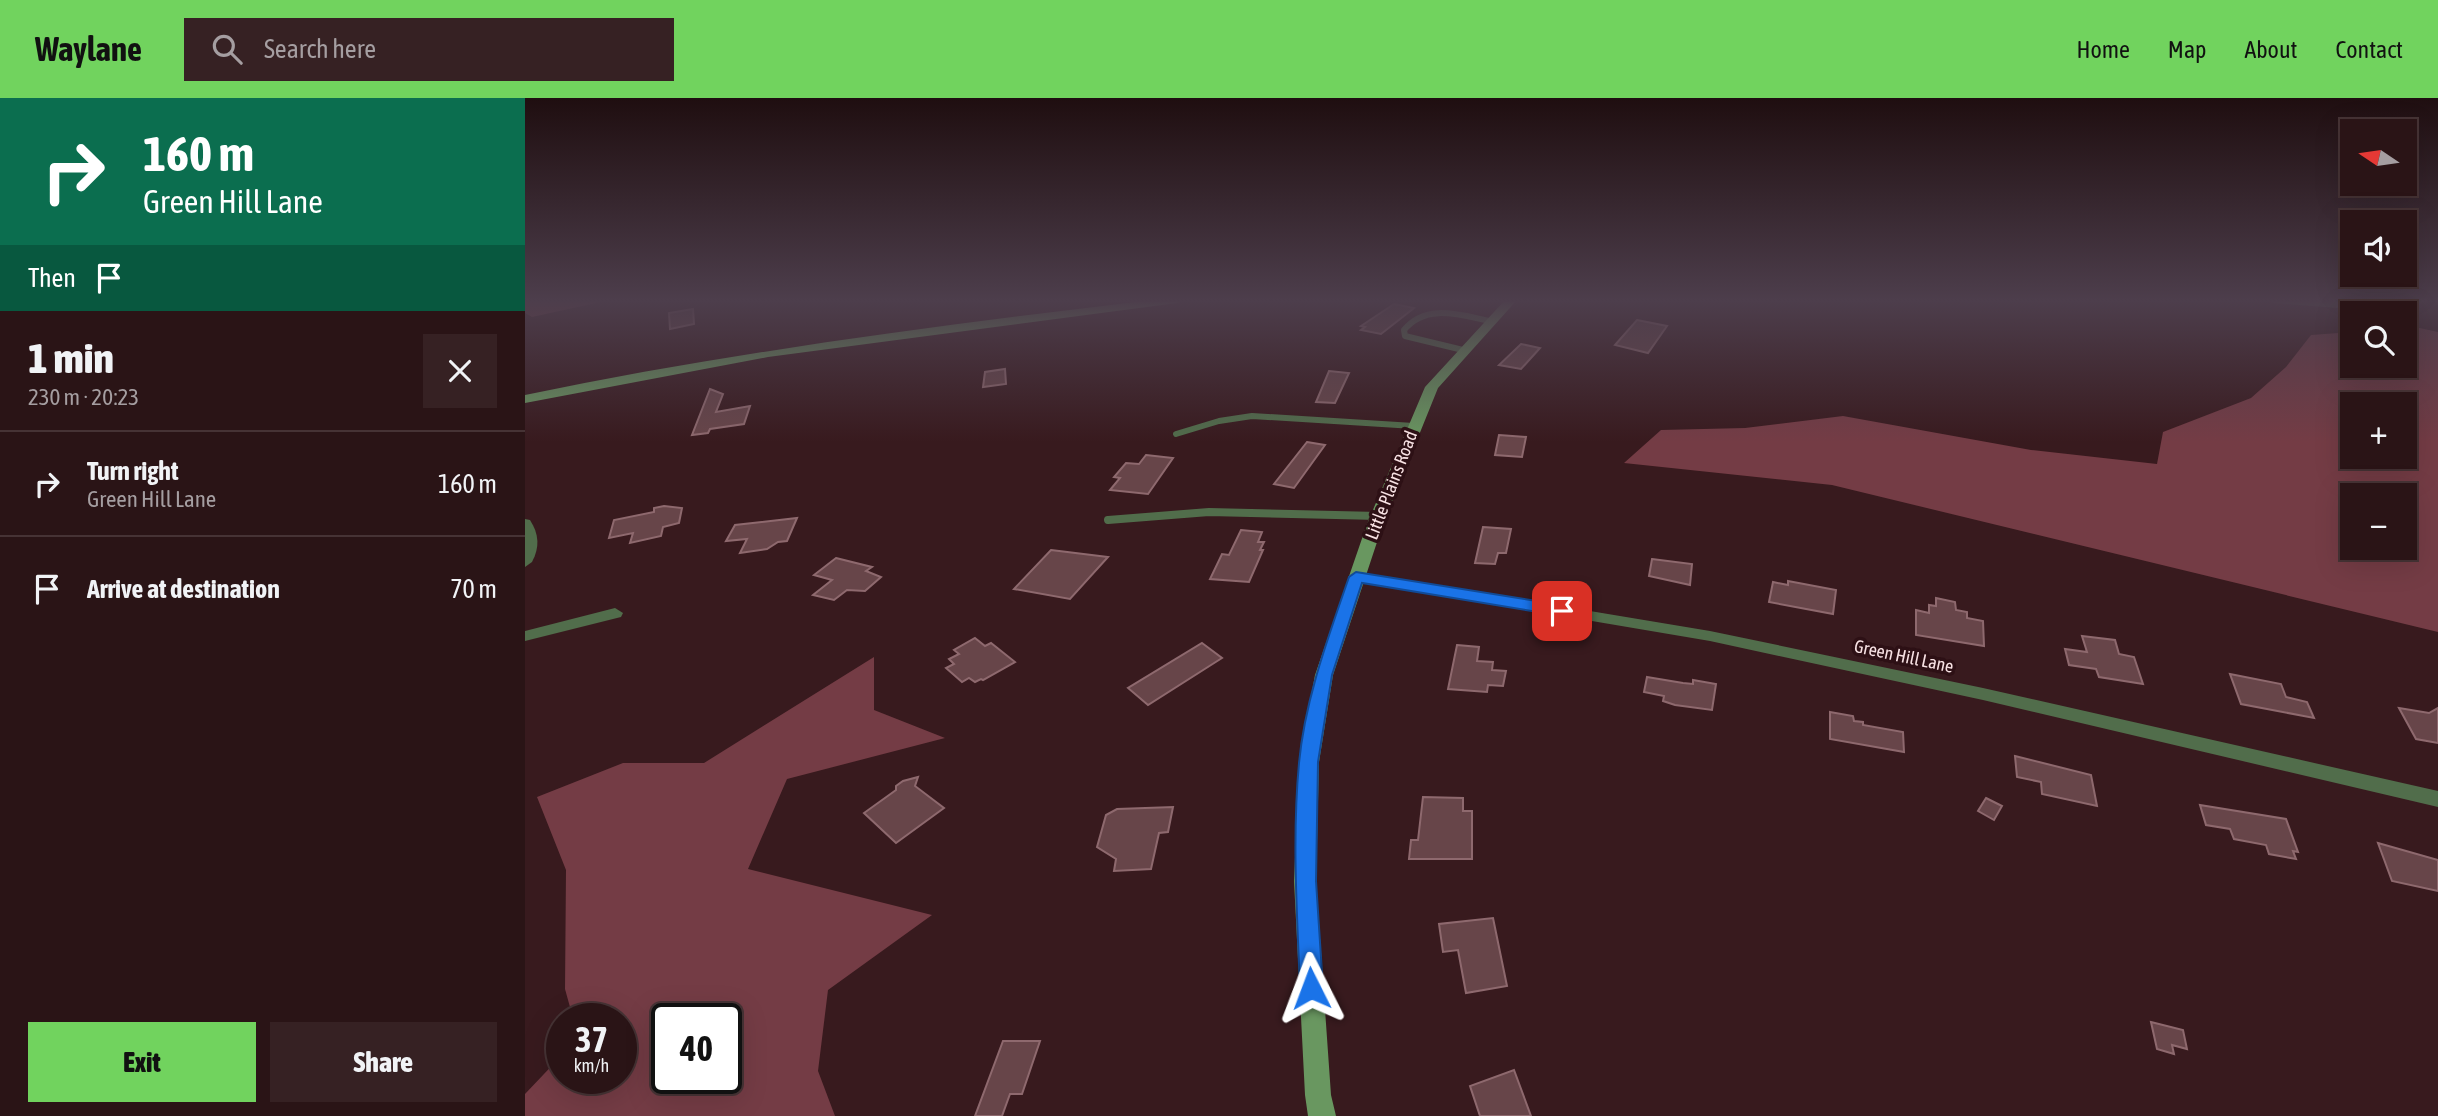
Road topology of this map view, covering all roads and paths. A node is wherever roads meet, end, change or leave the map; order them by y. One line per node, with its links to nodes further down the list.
1 (809, 348): 5 (street)
2 (1451, 348): 4 (lane)
3 (1465, 348): 4 (street, Little Plains Road)
4 (1463, 350): 6 (street, Little Plains Road)
5 (525, 399)
6 (1414, 426): 7 (lane); 8 (street, Little Plains Road)
7 (1176, 434)
8 (1379, 516): 9 (lane); 12 (street, Little Plains Road)
9 (1108, 520)
10 (525, 523): 11 (street)
11 (525, 562)
12 (1356, 577): 15 (street, Green Hill Lane); 16 (street, Little Plains Road)
13 (615, 614): 14 (street)
14 (525, 636)
15 (2438, 799)
16 (1322, 1116)

